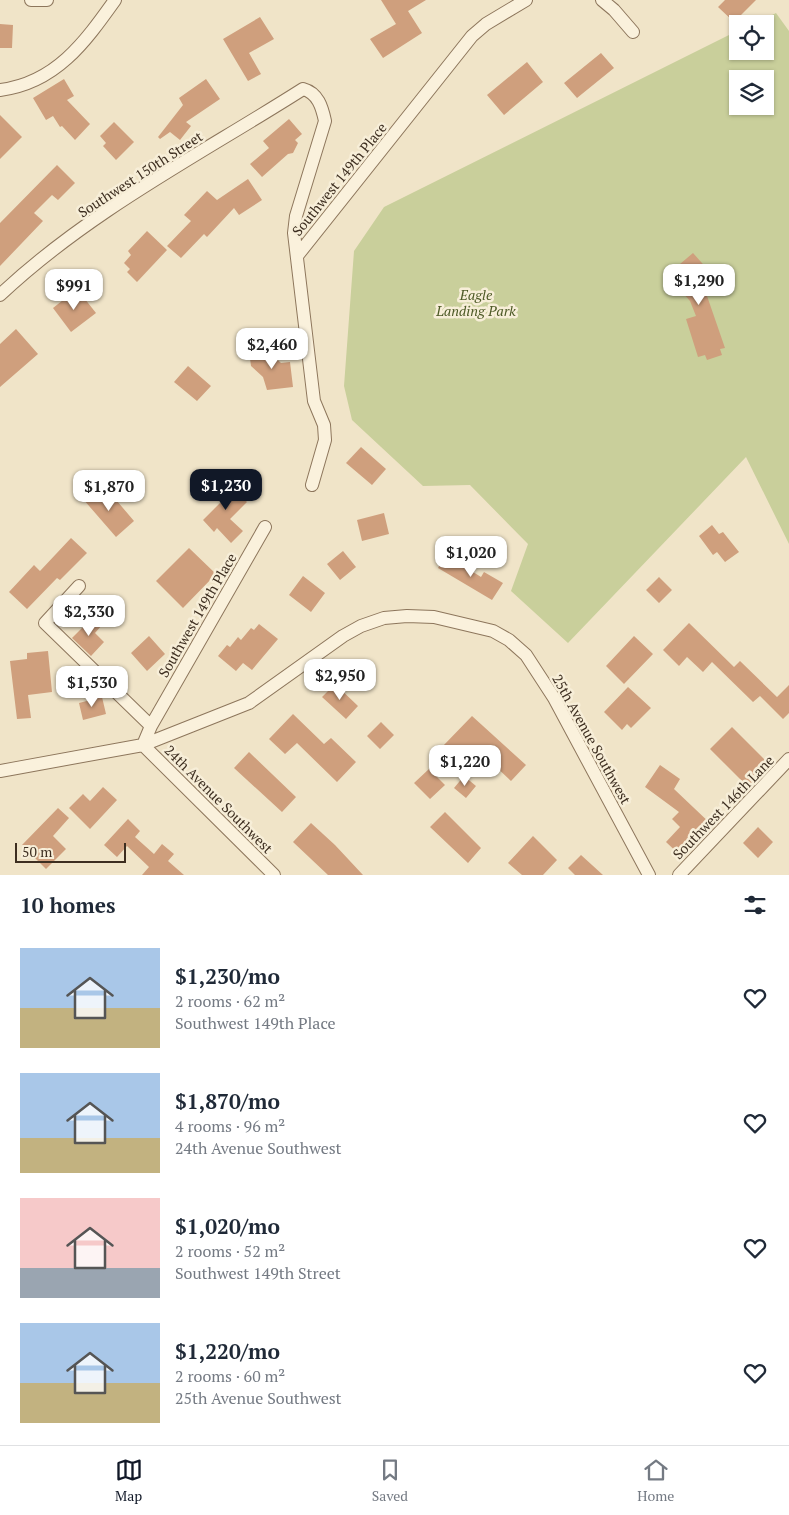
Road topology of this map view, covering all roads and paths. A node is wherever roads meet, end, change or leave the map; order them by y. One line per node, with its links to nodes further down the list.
1 (31, 0): 2 (street)
2 (47, 0)
3 (115, 0): 7 (street)
4 (526, 0): 8 (street, Southwest 149th Place)
5 (602, 0): 6 (street)
6 (633, 32)
7 (0, 90)
8 (297, 256): 9 (street, Southwest 150th Street); 10 (street, Southwest 149th Place)
9 (0, 295)
10 (312, 485)
11 (265, 527): 13 (street, Southwest 149th Place)
12 (79, 586): 13 (street)
13 (151, 726): 14 (street, Southwest 149th Place)
14 (143, 745): 16 (street); 17 (street, 24th Avenue Southwest); 18 (street, 25th Avenue Southwest)
15 (789, 760): 19 (street, Southwest 146th Lane)
16 (0, 771)
17 (274, 875)
18 (649, 875)
19 (679, 875)

